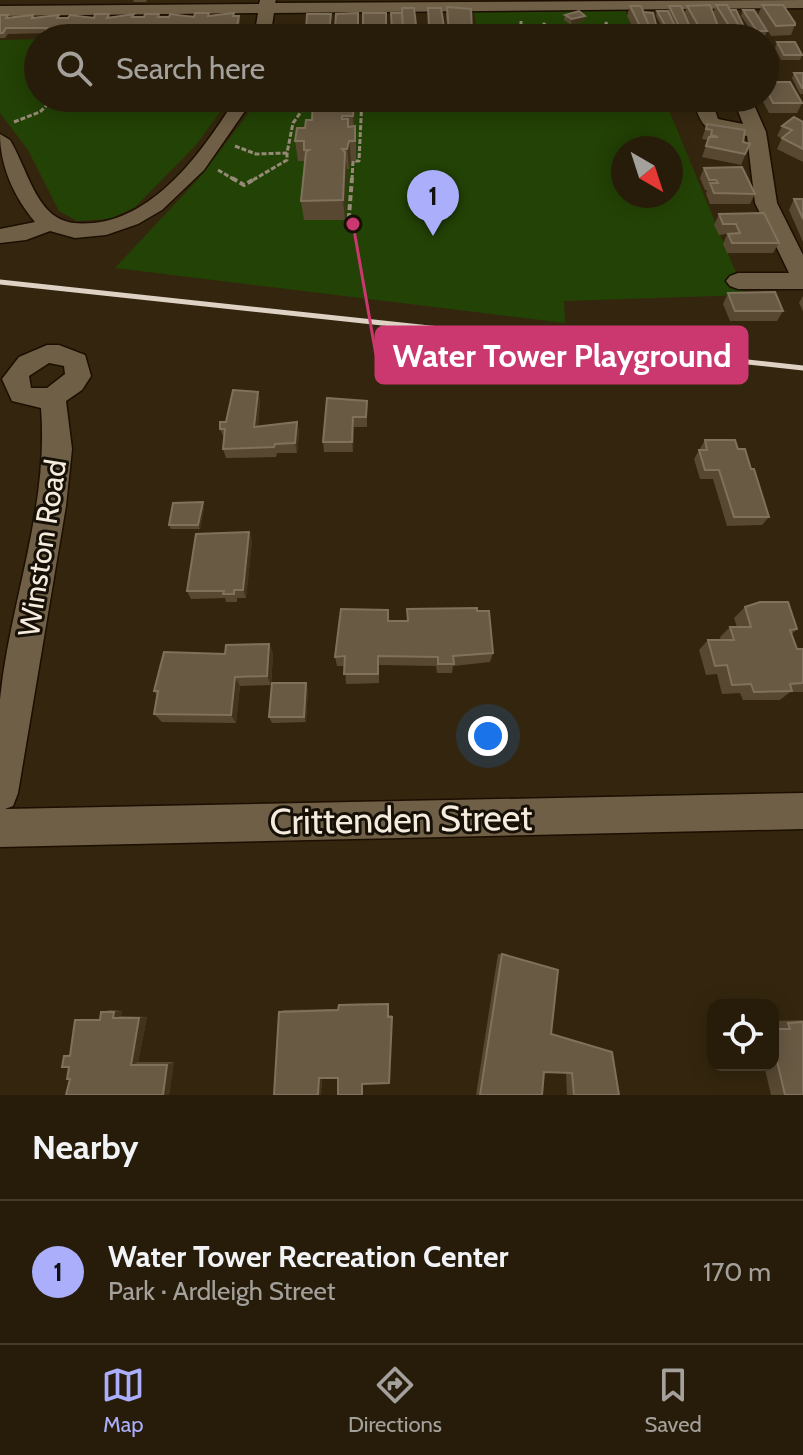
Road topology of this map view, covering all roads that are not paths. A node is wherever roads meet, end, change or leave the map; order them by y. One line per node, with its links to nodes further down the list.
1 (803, 3): 3 (street)
2 (267, 4): 3 (street); 4 (street); 5 (street)
3 (525, 7)
4 (0, 11)
5 (264, 24)
6 (235, 112): 11 (street)
7 (706, 112): 9 (street)
8 (748, 112): 9 (street)
9 (756, 132): 13 (street)
10 (0, 140): 11 (street)
11 (52, 223): 12 (street)
12 (0, 236)
13 (803, 279): 14 (street)
14 (738, 281)
15 (53, 397): 16 (street, Winston Road)
16 (0, 793)
17 (803, 811): 18 (street, Crittenden Street)
18 (0, 828)

